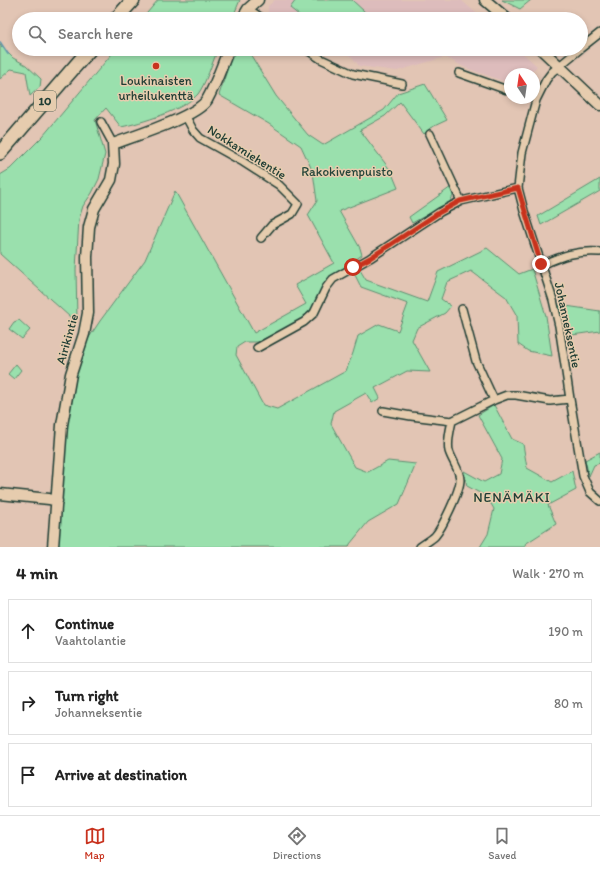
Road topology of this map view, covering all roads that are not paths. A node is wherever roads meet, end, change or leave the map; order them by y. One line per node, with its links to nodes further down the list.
1 (133, 0): 5 (highway)
2 (258, 0): 4 (street)
3 (485, 0): 8 (street)
4 (248, 8): 6 (street); 7 (street)
5 (122, 12)
6 (246, 12)
7 (253, 12)
8 (499, 12)
9 (600, 33): 10 (street, Johanneksentie)
10 (588, 42)
11 (84, 56): 27 (highway, 10)
12 (226, 56): 23 (street)
13 (316, 56): 18 (street)
14 (549, 56): 16 (street)
15 (570, 56): 16 (street, Johanneksentie)
16 (559, 65): 20 (street, Johanneksentie); 22 (street)
17 (459, 73): 19 (street)
18 (402, 84)
19 (504, 89)
20 (540, 89)
21 (532, 104): 28 (street, Johanneksentie)
22 (600, 105)
23 (185, 116): 26 (street); 30 (street, Nokkamiehentie)
24 (101, 122): 26 (street, Airikintie)
25 (430, 134): 29 (street)
26 (113, 144): 40 (street, Airikintie)
27 (0, 153)
28 (518, 188): 29 (street); 32 (street, Johanneksentie)
29 (460, 201): 34 (street)
30 (261, 238)
31 (600, 252): 32 (street)
32 (541, 264): 35 (street, Johanneksentie)
33 (462, 310): 36 (street)
34 (257, 348)
35 (570, 399): 36 (street); 41 (street, Johanneksentie)
36 (494, 400): 38 (street)
37 (383, 411): 38 (street)
38 (452, 421): 43 (street)
39 (0, 494): 40 (street)
40 (57, 501): 42 (street, Airikintie)
41 (600, 501)
42 (54, 547)
43 (420, 547)

